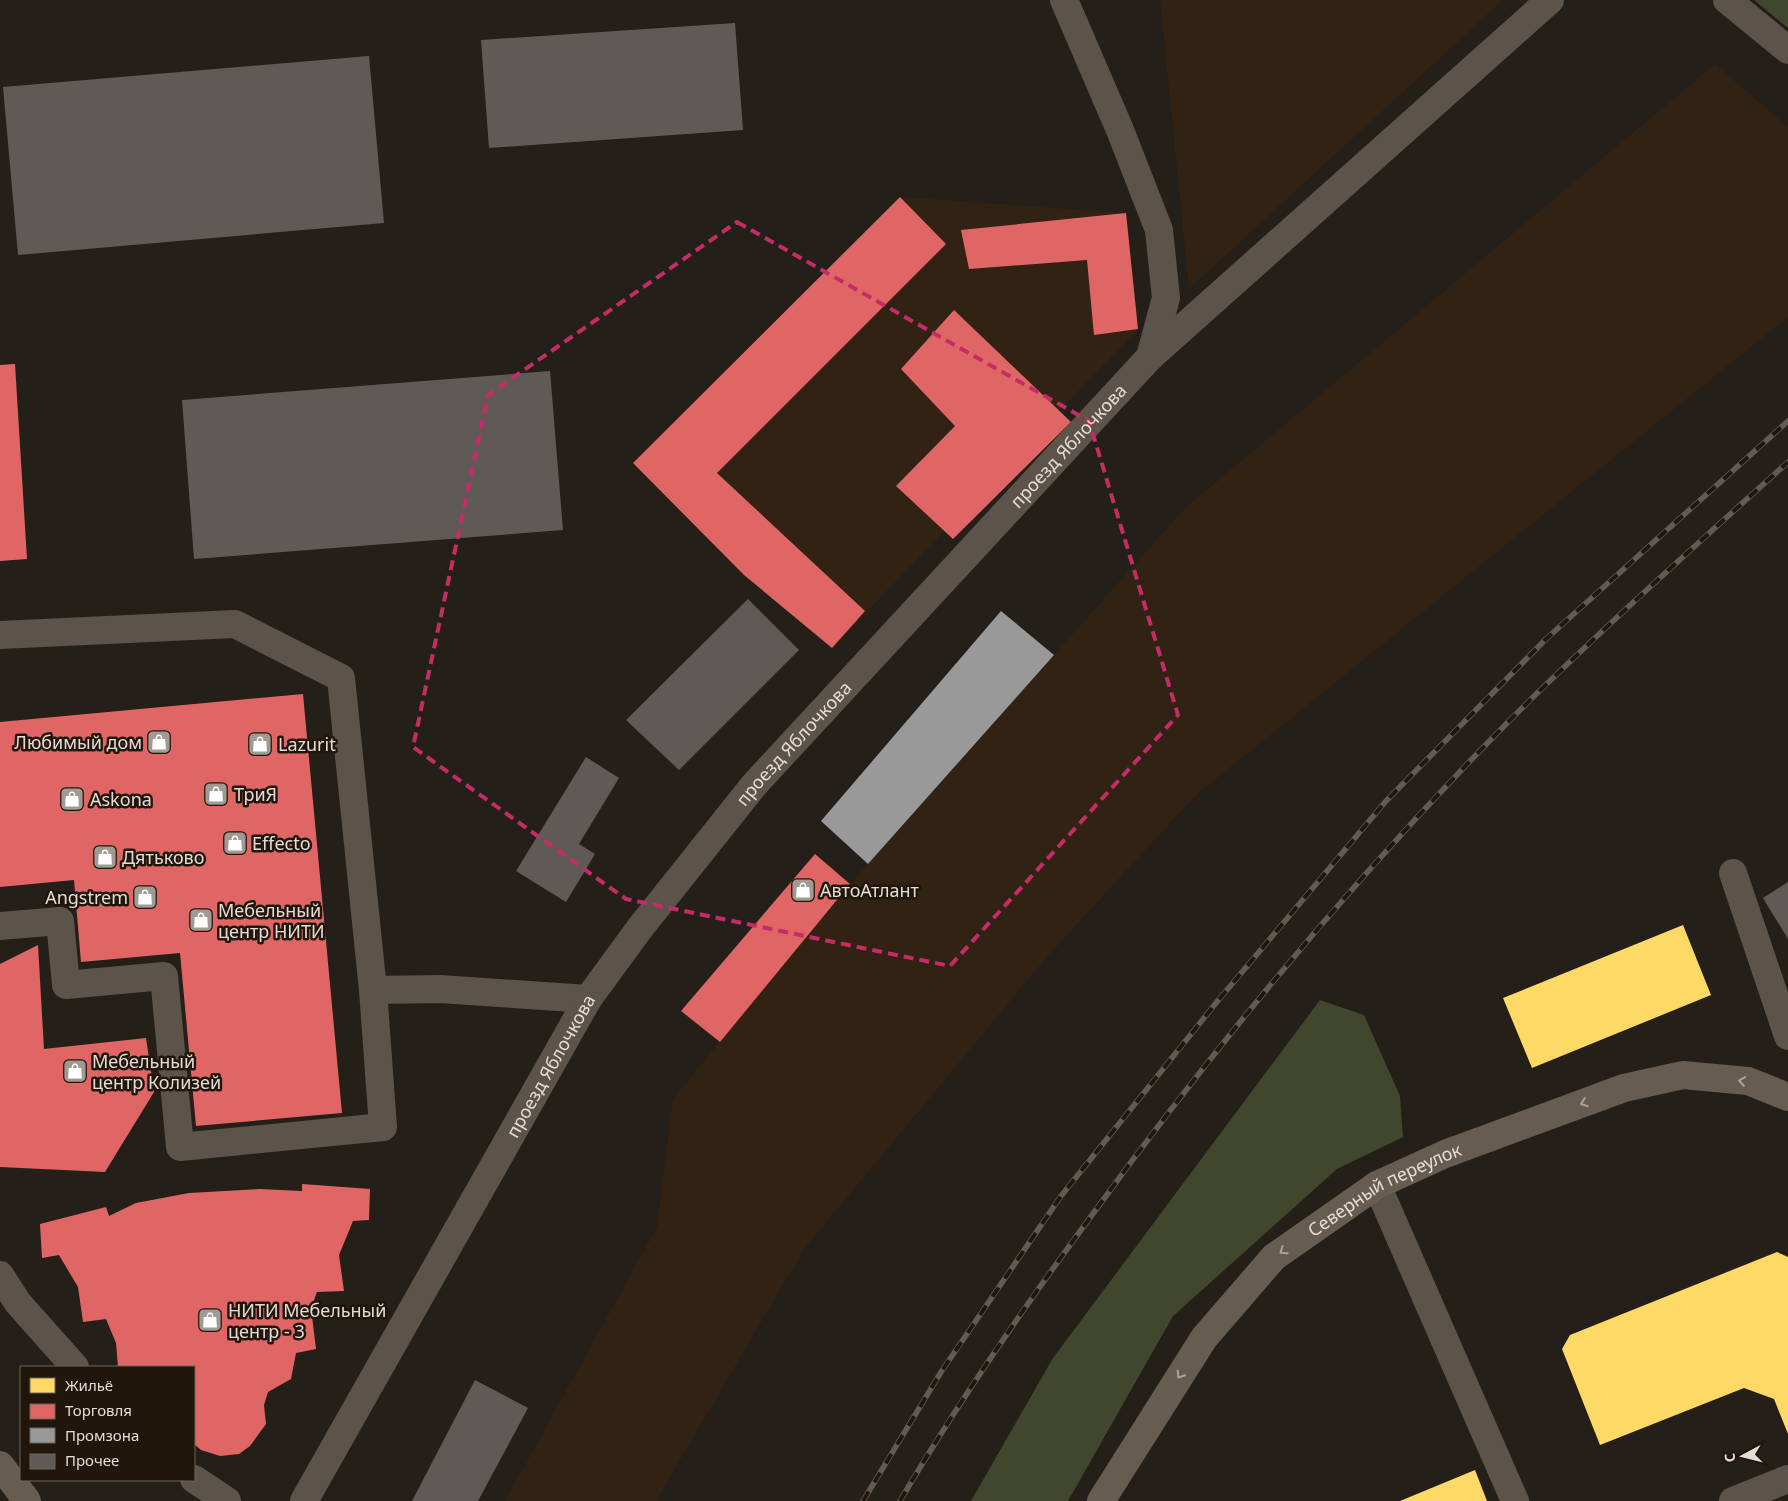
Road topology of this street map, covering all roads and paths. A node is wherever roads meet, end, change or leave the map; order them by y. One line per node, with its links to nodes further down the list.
1 (1064, 0): 5 (street, проезд Яблочкова)
2 (1550, 0): 5 (street)
3 (1727, 0): 4 (street)
4 (1788, 50)
5 (1150, 356): 10 (street, проезд Яблочкова)
6 (0, 635): 9 (street)
7 (1733, 874): 11 (street)
8 (0, 926): 9 (street)
9 (373, 990): 10 (street)
10 (588, 999): 21 (street, проезд Яблочкова)
11 (1788, 1036)
12 (1788, 1097): 13 (main road, Северный переулок, one-way to 13)
13 (1377, 1185): 22 (main road, Северный переулок, one-way to 22); 23 (street)
14 (0, 1275): 15 (street)
15 (74, 1366)
16 (0, 1465): 19 (main road)
17 (1788, 1479): 24 (street)
18 (195, 1480): 20 (street)
19 (27, 1501)
20 (227, 1501)
21 (304, 1501)
22 (1101, 1501)
23 (1515, 1501)
24 (1733, 1501)

